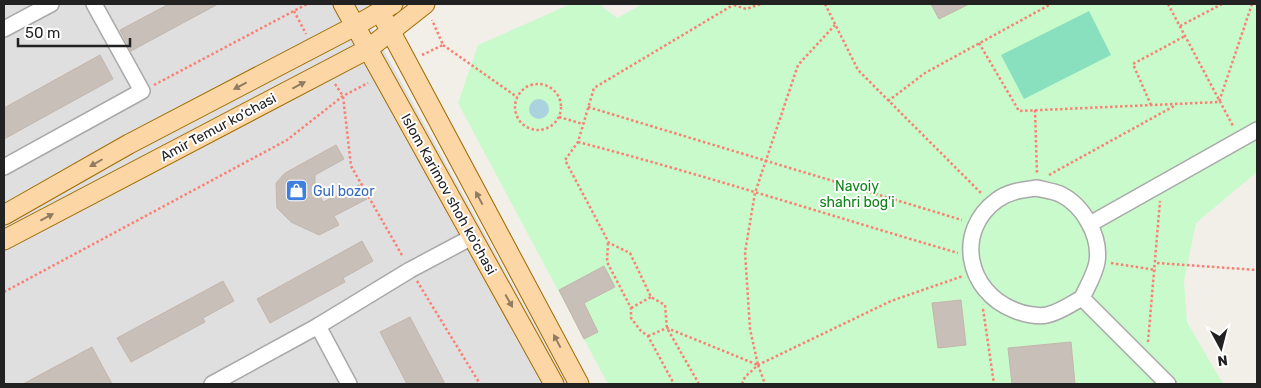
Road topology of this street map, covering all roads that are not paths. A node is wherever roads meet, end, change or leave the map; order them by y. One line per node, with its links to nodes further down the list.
1 (51, 4): 7 (street)
2 (94, 4): 11 (street)
3 (343, 4): 6 (main road, Islom Karimov shoh ko'chasi)
4 (383, 6): 6 (main road, Amir Temur ko‘chasi); 8 (main road, Islom Karimov shoh ko'chasi)
5 (427, 8): 8 (main road, Amir Temur ko‘chasi)
6 (355, 26): 9 (main road, Islom Karimov shoh ko'chasi); 12 (main road, Amir Temur ko‘chasi, one-way to 12)
7 (4, 29)
8 (391, 32): 9 (main road, Amir Temur ko‘chasi); 21 (main road, Islom Karimov shoh ko'chasi, one-way to 8)
9 (368, 49): 14 (main road, Islom Karimov shoh ko'chasi); 15 (main road, Amir Temur ko‘chasi, one-way to 9)
10 (1257, 130): 13 (street)
11 (4, 167)
12 (4, 215)
13 (1090, 224): 16 (street); 16 (street)
14 (472, 237): 17 (street); 20 (main road, Islom Karimov shoh ko'chasi, one-way to 20)
15 (4, 240)
16 (1082, 298): 22 (street)
17 (318, 326): 18 (street); 19 (street)
18 (212, 384)
19 (350, 384)
20 (554, 384)
21 (579, 384)
22 (1168, 384)

